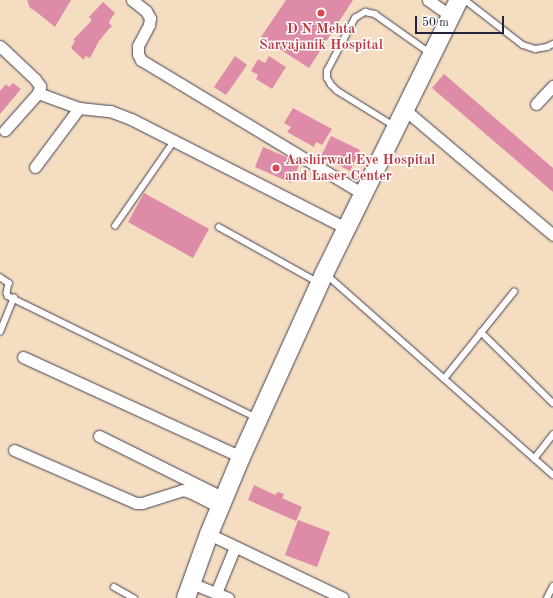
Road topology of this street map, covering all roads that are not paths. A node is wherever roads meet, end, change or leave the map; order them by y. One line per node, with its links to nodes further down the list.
1 (132, 0): 18 (street)
2 (428, 0): 5 (street)
3 (459, 0): 5 (main road)
4 (465, 0): 6 (lane)
5 (451, 16): 8 (main road)
6 (553, 44)
7 (0, 46): 10 (street)
8 (431, 53): 13 (main road); 14 (lane)
9 (553, 86): 11 (street)
10 (38, 93): 12 (street); 15 (street)
11 (536, 104)
12 (79, 108): 16 (street); 17 (street)
13 (404, 109): 14 (main road); 22 (street)
14 (395, 127): 18 (main road)
15 (5, 130)
16 (174, 141): 19 (lane); 21 (street)
17 (35, 167)
18 (363, 194): 21 (main road)
19 (115, 226)
20 (219, 227): 24 (lane)
21 (346, 228): 24 (main road)
22 (553, 235)
23 (0, 278): 26 (lane)
24 (322, 278): 30 (lane); 32 (main road)
25 (514, 292): 28 (lane)
26 (14, 298): 27 (lane); 32 (lane)
27 (0, 332)
28 (482, 332): 30 (lane); 31 (lane)
29 (23, 357): 36 (street)
30 (444, 379): 37 (lane)
31 (553, 403)
32 (258, 419): 36 (main road)
33 (553, 435): 37 (lane)
34 (99, 436): 39 (street)
35 (14, 450): 39 (street)
36 (241, 457): 39 (main road)
37 (534, 459): 38 (lane)
38 (553, 475)
39 (222, 503): 40 (main road)
40 (209, 534): 41 (street); 44 (main road)
41 (235, 547): 45 (street); 48 (street)
42 (114, 586): 46 (lane)
43 (553, 586): 49 (lane)
44 (188, 590): 45 (street)
45 (216, 593): 47 (street)
46 (134, 598)
47 (228, 598)
48 (344, 598)
49 (547, 598)

